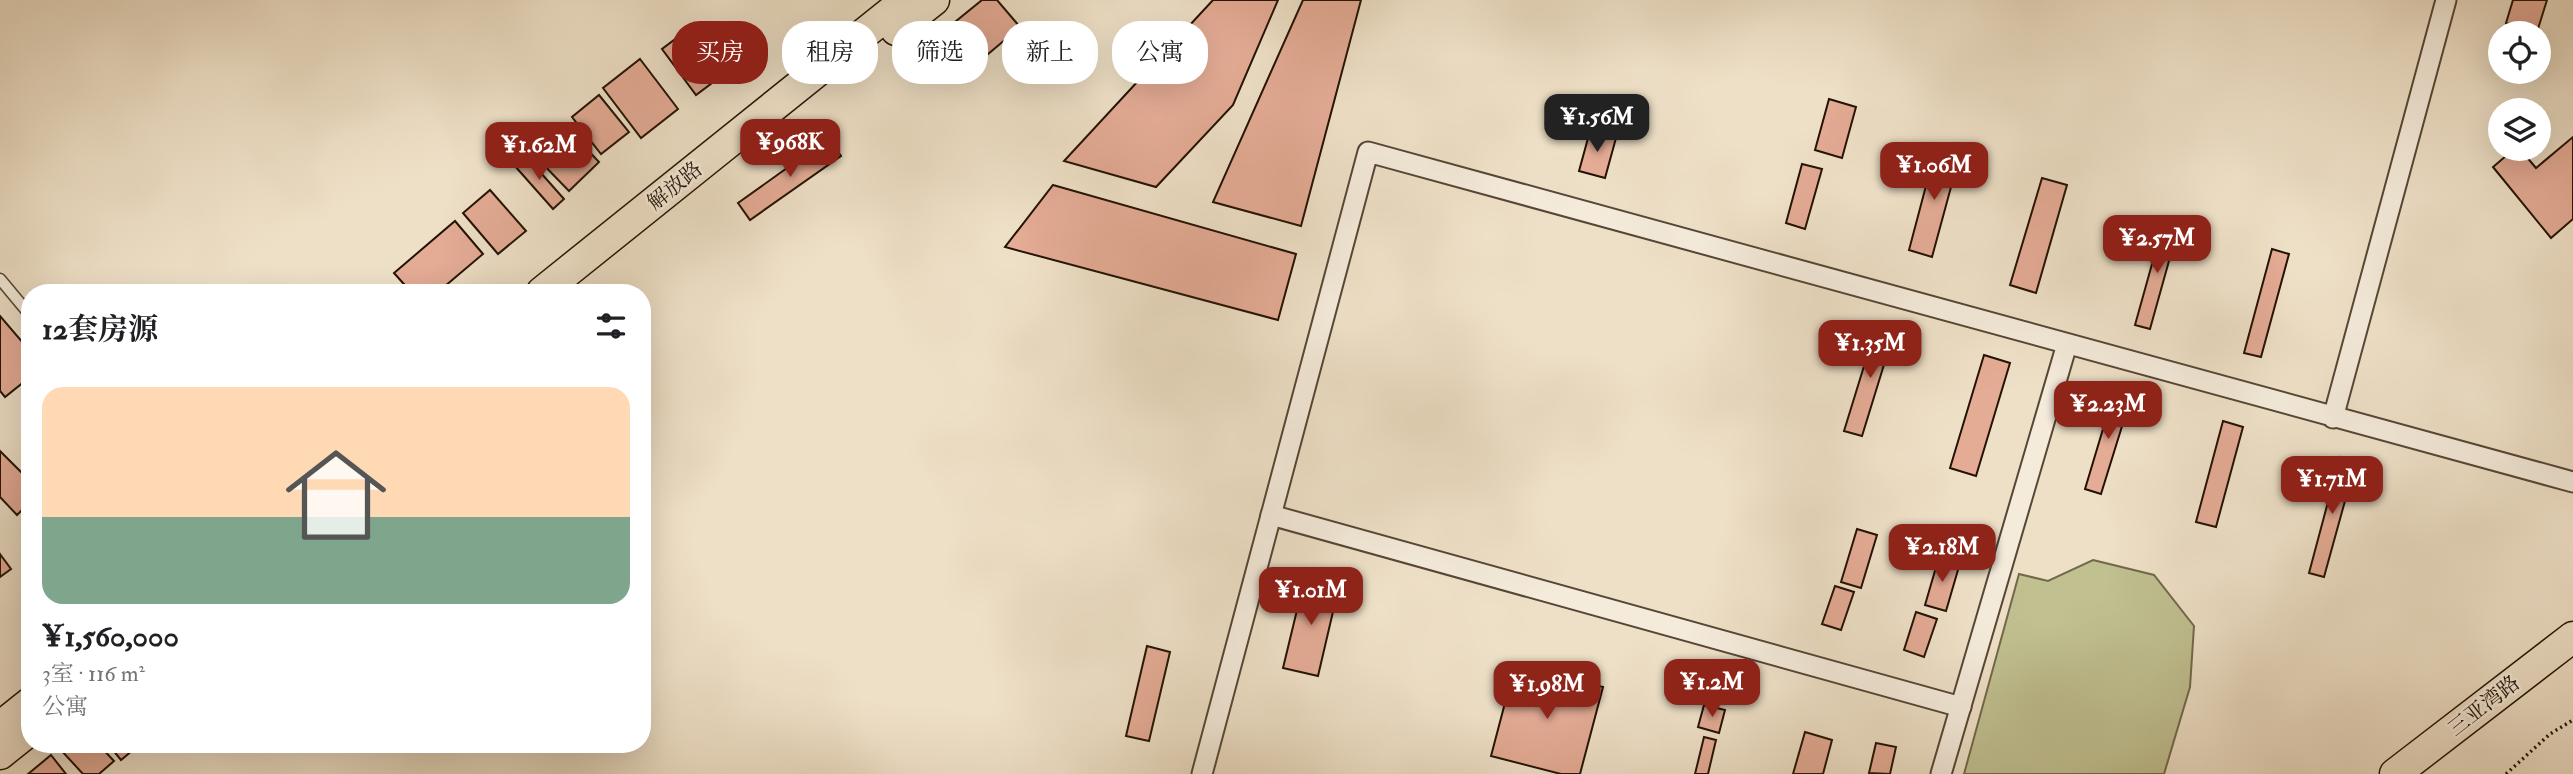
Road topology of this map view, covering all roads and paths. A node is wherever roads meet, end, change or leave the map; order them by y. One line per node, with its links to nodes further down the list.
1 (906, 0): 5 (main road, 解放路)
2 (934, 0): 6 (main road)
3 (2446, 0): 9 (street)
4 (0, 279): 7 (lane)
5 (552, 284)
6 (582, 284)
7 (21, 304)
8 (2067, 345): 9 (street); 11 (street); 14 (street)
9 (2333, 418): 10 (street)
10 (2573, 482)
11 (1271, 515): 14 (street); 20 (street)
12 (2573, 637): 22 (main road, 三亚湾路)
13 (2573, 662): 23 (main road, 三亚湾路)
14 (1961, 707): 21 (street)
15 (21, 710): 17 (main road)
16 (2573, 720): 24 (path)
17 (0, 727)
18 (21, 737): 19 (main road)
19 (0, 754)
20 (1202, 774)
21 (1941, 774)
22 (2395, 774)
23 (2428, 774)
24 (2506, 774)

